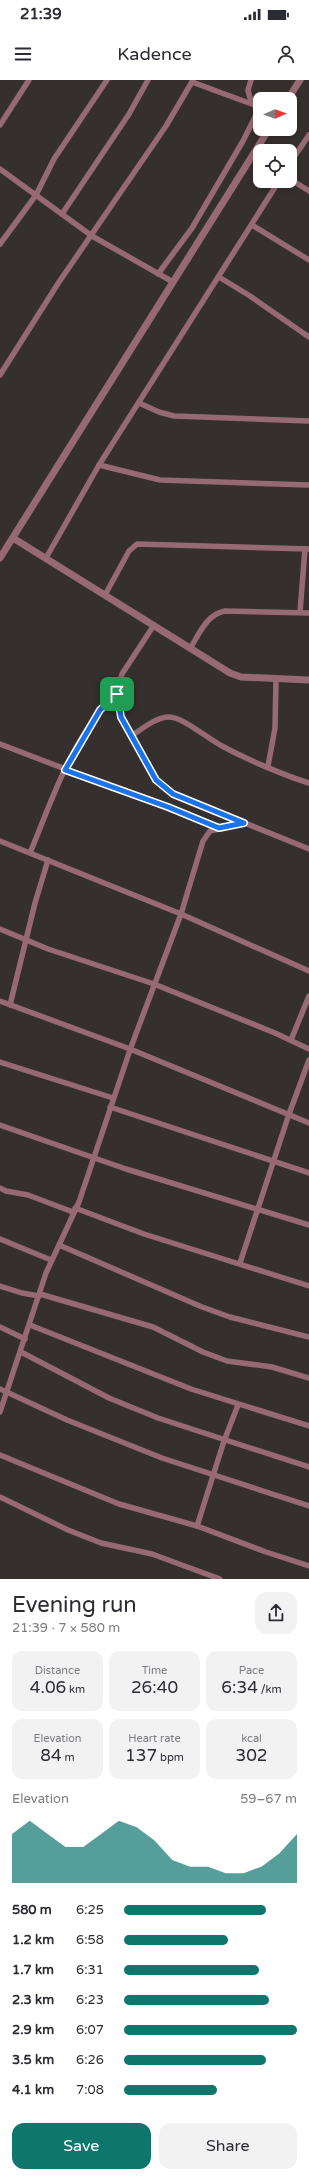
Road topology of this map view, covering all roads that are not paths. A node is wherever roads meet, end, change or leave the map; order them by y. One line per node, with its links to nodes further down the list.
1 (29, 80): 11 (street)
2 (106, 80): 19 (street)
3 (148, 80): 20 (street)
4 (251, 80): 8 (street)
5 (300, 80): 7 (street)
6 (193, 81): 9 (street); 22 (street)
7 (292, 92)
8 (253, 101)
9 (253, 104)
10 (253, 121): 25 (street)
11 (0, 125)
12 (309, 135): 14 (street)
13 (265, 136): 27 (street)
14 (297, 153)
15 (0, 169): 19 (street)
16 (297, 183): 18 (street)
17 (275, 188): 21 (street)
18 (309, 191)
19 (36, 195): 20 (street); 23 (street)
20 (62, 214): 22 (street)
21 (252, 225): 24 (street); 26 (street)
22 (92, 236): 25 (street); 29 (street)
23 (0, 244)
24 (309, 260)
25 (158, 274): 27 (street)
26 (219, 277): 28 (street); 30 (street)
27 (173, 282): 34 (street)
28 (309, 337)
29 (0, 375)
30 (139, 403): 31 (street); 32 (street)
31 (309, 421)
32 (100, 465): 33 (street); 37 (street)
33 (309, 485)
34 (13, 538): 36 (street); 37 (street)
35 (307, 549): 38 (street); 39 (street)
36 (0, 558)
37 (46, 558): 38 (street)
38 (104, 595): 41 (street)
39 (300, 612): 40 (street); 42 (street)
40 (309, 613)
41 (154, 625): 42 (street); 45 (street)
42 (190, 647): 43 (street)
43 (276, 680): 44 (street); 48 (street)
44 (309, 680)
45 (117, 694): 46 (street); 49 (street)
46 (131, 736): 48 (street); 51 (street)
47 (0, 744): 49 (street)
48 (268, 766): 50 (street)
49 (65, 770): 52 (street); 55 (street)
50 (309, 783)
51 (244, 823): 52 (street); 54 (street)
52 (219, 828): 57 (street)
53 (0, 841): 55 (street)
54 (309, 850)
55 (30, 853): 56 (street)
56 (48, 860): 57 (street); 59 (street)
57 (181, 914): 60 (street); 61 (street)
58 (0, 929): 59 (street)
59 (27, 940): 61 (street); 64 (street)
60 (309, 971)
61 (154, 984): 65 (street); 66 (street)
62 (309, 996): 65 (street)
63 (0, 1001): 64 (street)
64 (10, 1005): 66 (street)
65 (291, 1040): 67 (street)
66 (130, 1049): 70 (street); 72 (street)
67 (309, 1049)
68 (309, 1060): 72 (street)
69 (0, 1062): 70 (street)
70 (113, 1098): 71 (street)
71 (110, 1107): 75 (street); 76 (street)
72 (288, 1114): 73 (street); 76 (street)
73 (309, 1123)
74 (0, 1125): 75 (street)
75 (93, 1159): 79 (street); 80 (street)
76 (273, 1161): 77 (street); 79 (street)
77 (309, 1173)
78 (0, 1188): 80 (street)
79 (257, 1208): 81 (street); 85 (street)
80 (74, 1210): 83 (street); 85 (street)
81 (309, 1225)
82 (0, 1239): 84 (street)
83 (59, 1245): 84 (street); 91 (street)
84 (51, 1260): 88 (street)
85 (240, 1263): 87 (street)
86 (0, 1286): 88 (street)
87 (309, 1286)
88 (39, 1295): 89 (street); 94 (street)
89 (30, 1325): 92 (street); 97 (street)
90 (0, 1328): 92 (street)
91 (309, 1337)
92 (25, 1339): 93 (street)
93 (21, 1352): 96 (street); 100 (street)
94 (309, 1378)
95 (0, 1389): 96 (street)
96 (6, 1392): 98 (street); 103 (street)
97 (238, 1405): 99 (street); 100 (street)
98 (0, 1412)
99 (309, 1426)
100 (224, 1441): 102 (street); 103 (street)
101 (0, 1455): 106 (street)
102 (309, 1467)
103 (213, 1475): 105 (street); 106 (street)
104 (0, 1497): 108 (street)
105 (309, 1506)
106 (196, 1526): 107 (street)
107 (309, 1566)
108 (220, 1579)

